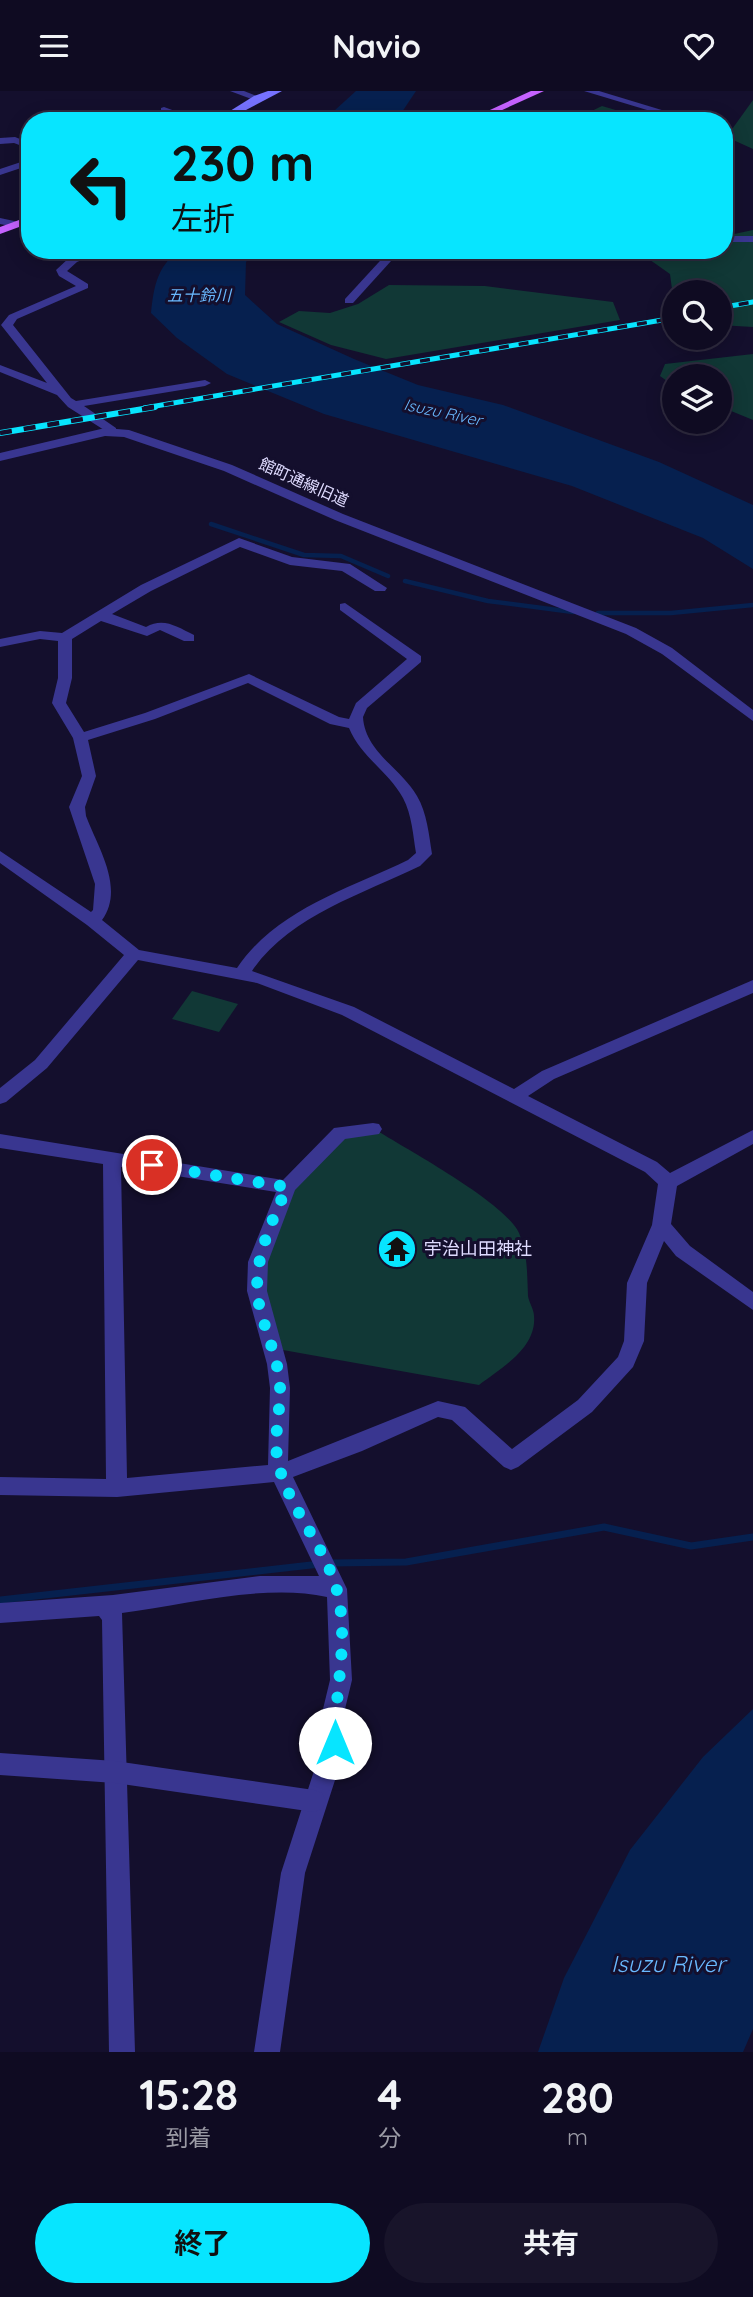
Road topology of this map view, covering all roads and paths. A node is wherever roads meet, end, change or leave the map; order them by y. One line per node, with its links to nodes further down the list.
1 (235, 91): 5 (street)
2 (277, 91): 5 (main road)
3 (540, 91): 10 (main road)
4 (589, 91): 7 (street)
5 (257, 98): 9 (main road)
6 (164, 110): 8 (street)
7 (660, 111)
8 (169, 112)
9 (233, 112)
10 (491, 112)
11 (0, 141): 12 (street)
12 (21, 142)
13 (21, 165): 14 (street)
14 (12, 168): 15 (street); 16 (street)
15 (0, 172)
16 (21, 173)
17 (0, 221): 19 (street)
18 (21, 222): 19 (main road)
19 (15, 224): 20 (main road)
20 (0, 231)
21 (733, 239): 22 (street)
22 (753, 239)
23 (76, 259): 27 (street)
24 (388, 259): 25 (street)
25 (349, 301)
26 (0, 307): 27 (street)
27 (13, 317): 30 (street, 館町通線旧道)
28 (0, 368): 30 (street)
29 (205, 383): 31 (street)
30 (60, 392): 31 (street, 館町通線旧道)
31 (72, 405): 32 (street, 館町通線旧道)
32 (112, 431): 33 (street); 40 (street, 館町通線旧道)
33 (0, 457)
34 (380, 588): 36 (street)
35 (345, 607): 41 (street)
36 (98, 617): 37 (street); 38 (street)
37 (65, 637): 39 (street); 42 (street)
38 (189, 638)
39 (0, 643)
40 (753, 717)
41 (354, 724): 42 (street); 46 (street)
42 (80, 738): 44 (street)
43 (0, 856): 44 (street)
44 (93, 921): 45 (street)
45 (134, 954): 46 (street); 49 (street)
46 (241, 975): 50 (street)
47 (753, 986): 50 (street)
48 (0, 1082): 49 (street)
49 (19, 1083): 51 (street)
50 (514, 1097): 56 (street)
51 (0, 1098)
52 (373, 1129): 57 (street)
53 (753, 1136): 56 (street)
54 (0, 1141): 55 (street)
55 (111, 1158): 57 (street); 62 (street)
56 (668, 1182): 58 (street)
57 (287, 1187): 60 (street)
58 (661, 1225): 59 (street); 60 (street)
59 (753, 1302)
60 (280, 1473): 62 (street); 63 (street)
61 (0, 1486): 62 (street)
62 (117, 1488)
63 (334, 1583): 64 (street); 68 (street)
64 (104, 1605): 65 (street); 67 (street)
65 (0, 1613)
66 (0, 1764): 67 (street)
67 (115, 1772): 68 (street); 69 (street)
68 (314, 1801): 70 (street)
69 (122, 2052)
70 (267, 2052)

